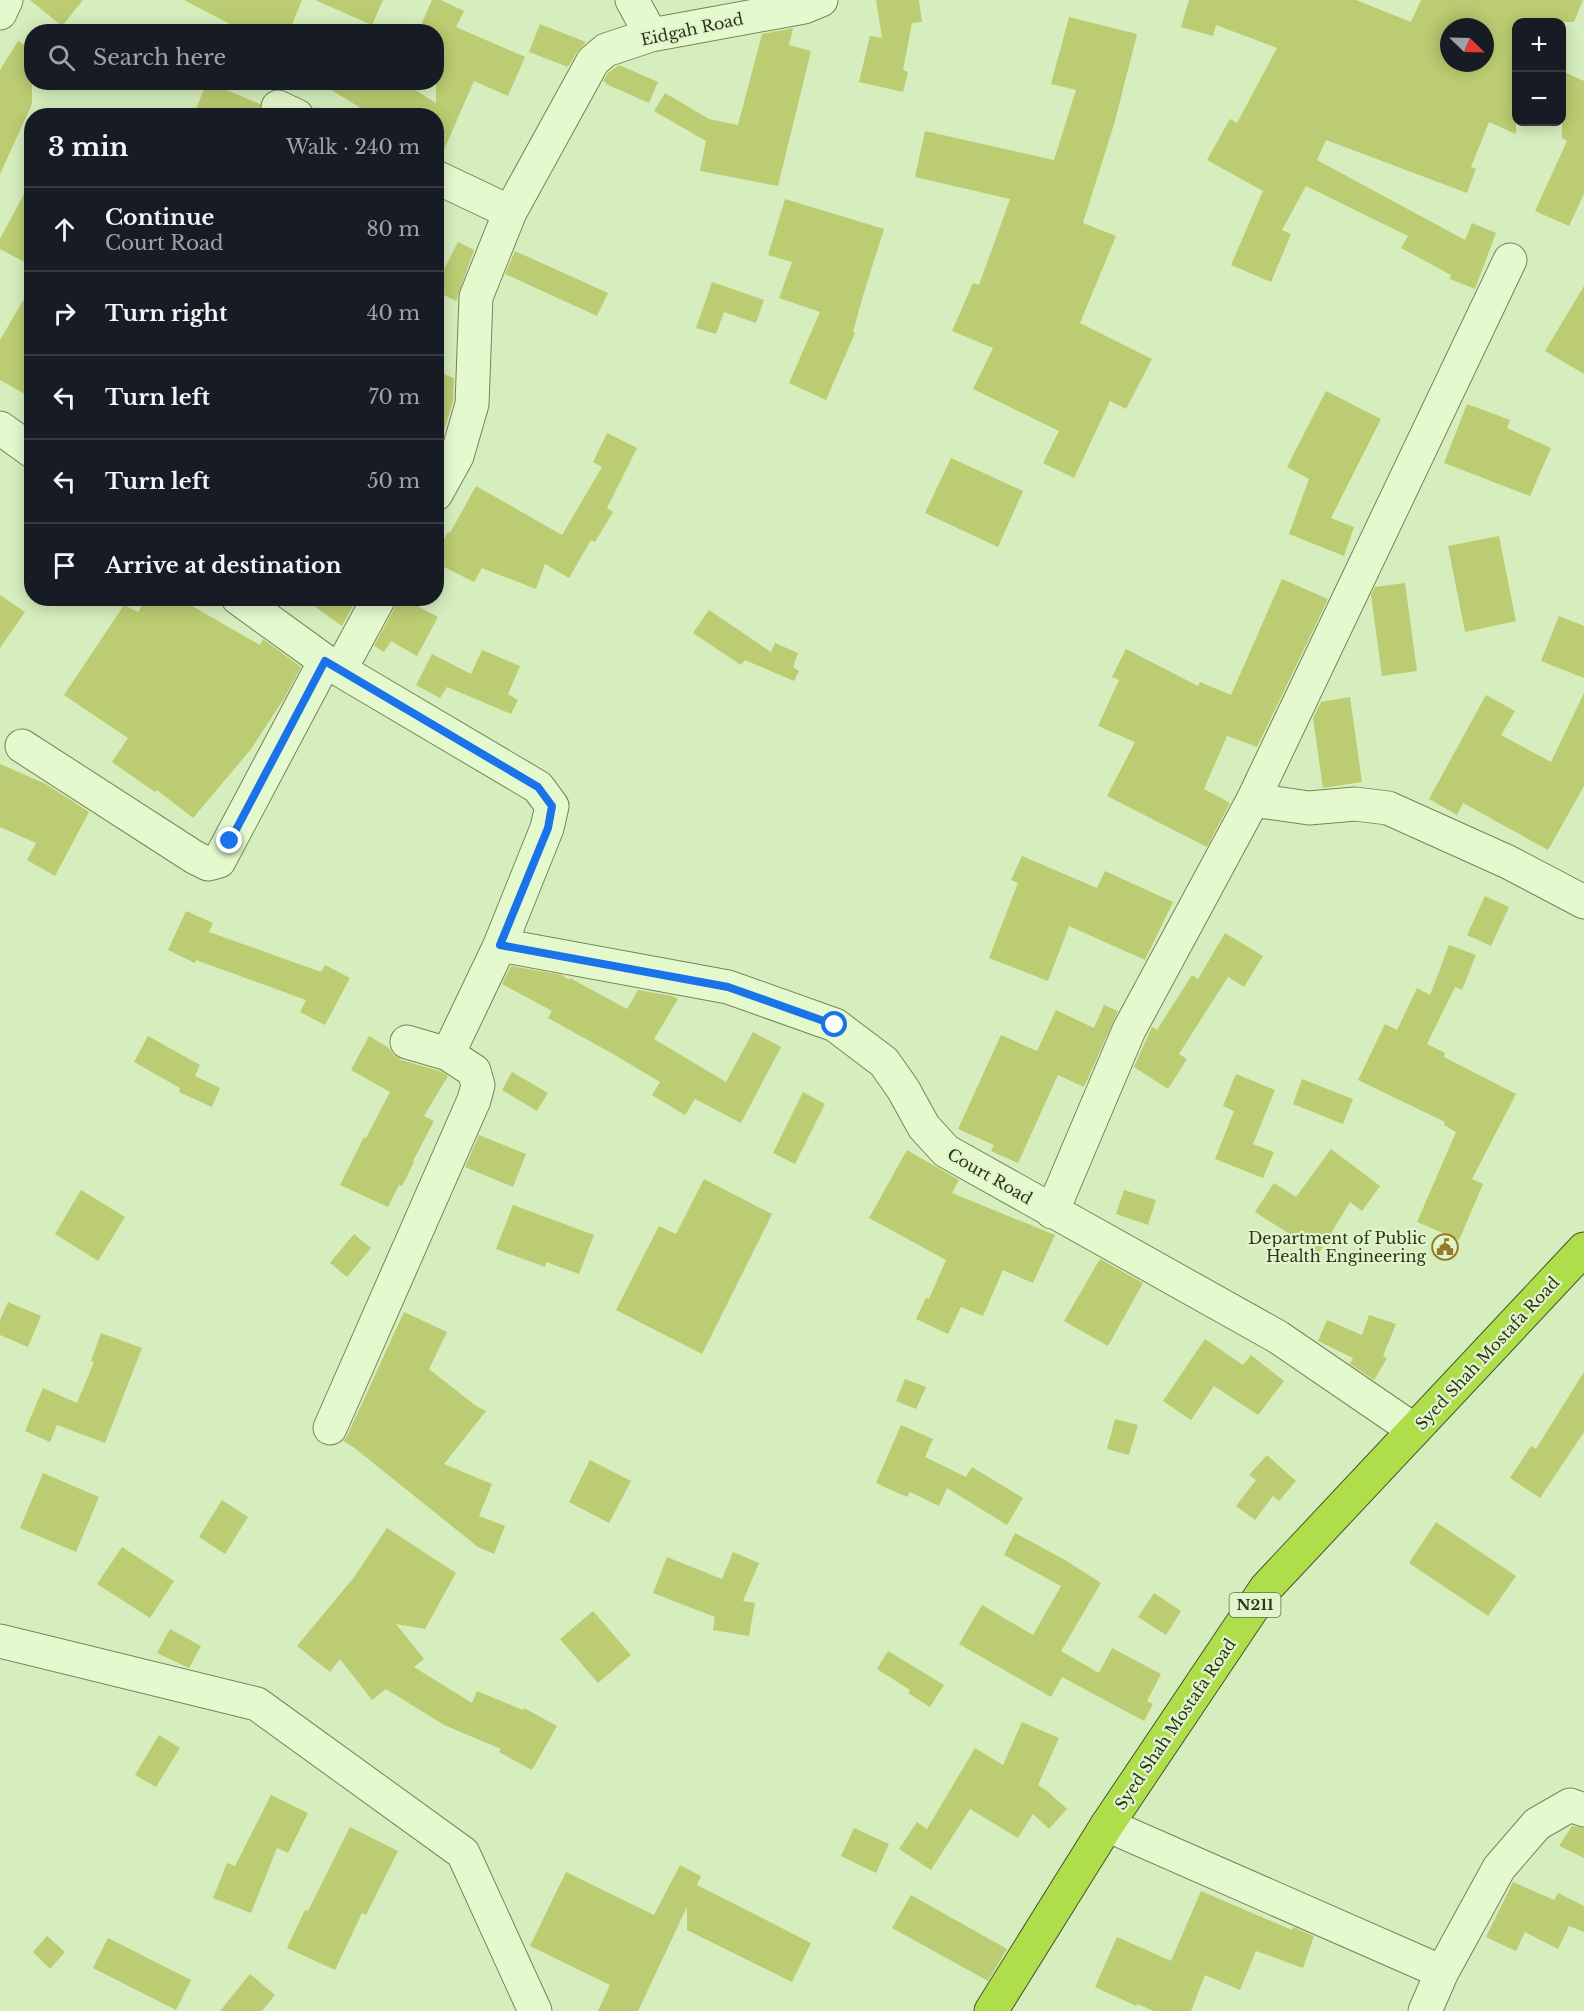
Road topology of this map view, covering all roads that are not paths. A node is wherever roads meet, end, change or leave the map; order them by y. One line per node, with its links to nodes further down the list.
1 (6, 0): 4 (street)
2 (632, 0): 5 (street)
3 (821, 0): 5 (street, Eidgah Road)
4 (0, 13)
5 (651, 35): 7 (street, Eidgah Road)
6 (444, 181): 7 (street)
7 (510, 212): 11 (street, Eidgah Road)
8 (1510, 260): 16 (street)
9 (0, 428): 10 (street)
10 (24, 445)
11 (444, 480)
12 (249, 606): 14 (street)
13 (374, 606): 14 (street)
14 (332, 666): 15 (street); 18 (street)
15 (22, 747)
16 (1253, 800): 17 (street); 21 (street)
17 (1584, 902)
18 (500, 945): 20 (street); 21 (street, Court Road)
19 (407, 1042): 20 (street)
20 (447, 1054): 23 (street)
21 (1052, 1212): 24 (street, Court Road)
22 (1579, 1263): 24 (highway, Syed Shah Mostafa Road / N211)
23 (330, 1428)
24 (1414, 1430): 27 (highway, Syed Shah Mostafa Road / N211)
25 (0, 1641): 29 (street)
26 (1584, 1810): 28 (street)
27 (1107, 1825): 28 (street); 30 (highway, Syed Shah Mostafa Road / N211)
28 (1442, 1972): 31 (street)
29 (535, 2011)
30 (991, 2011)
31 (1425, 2011)

